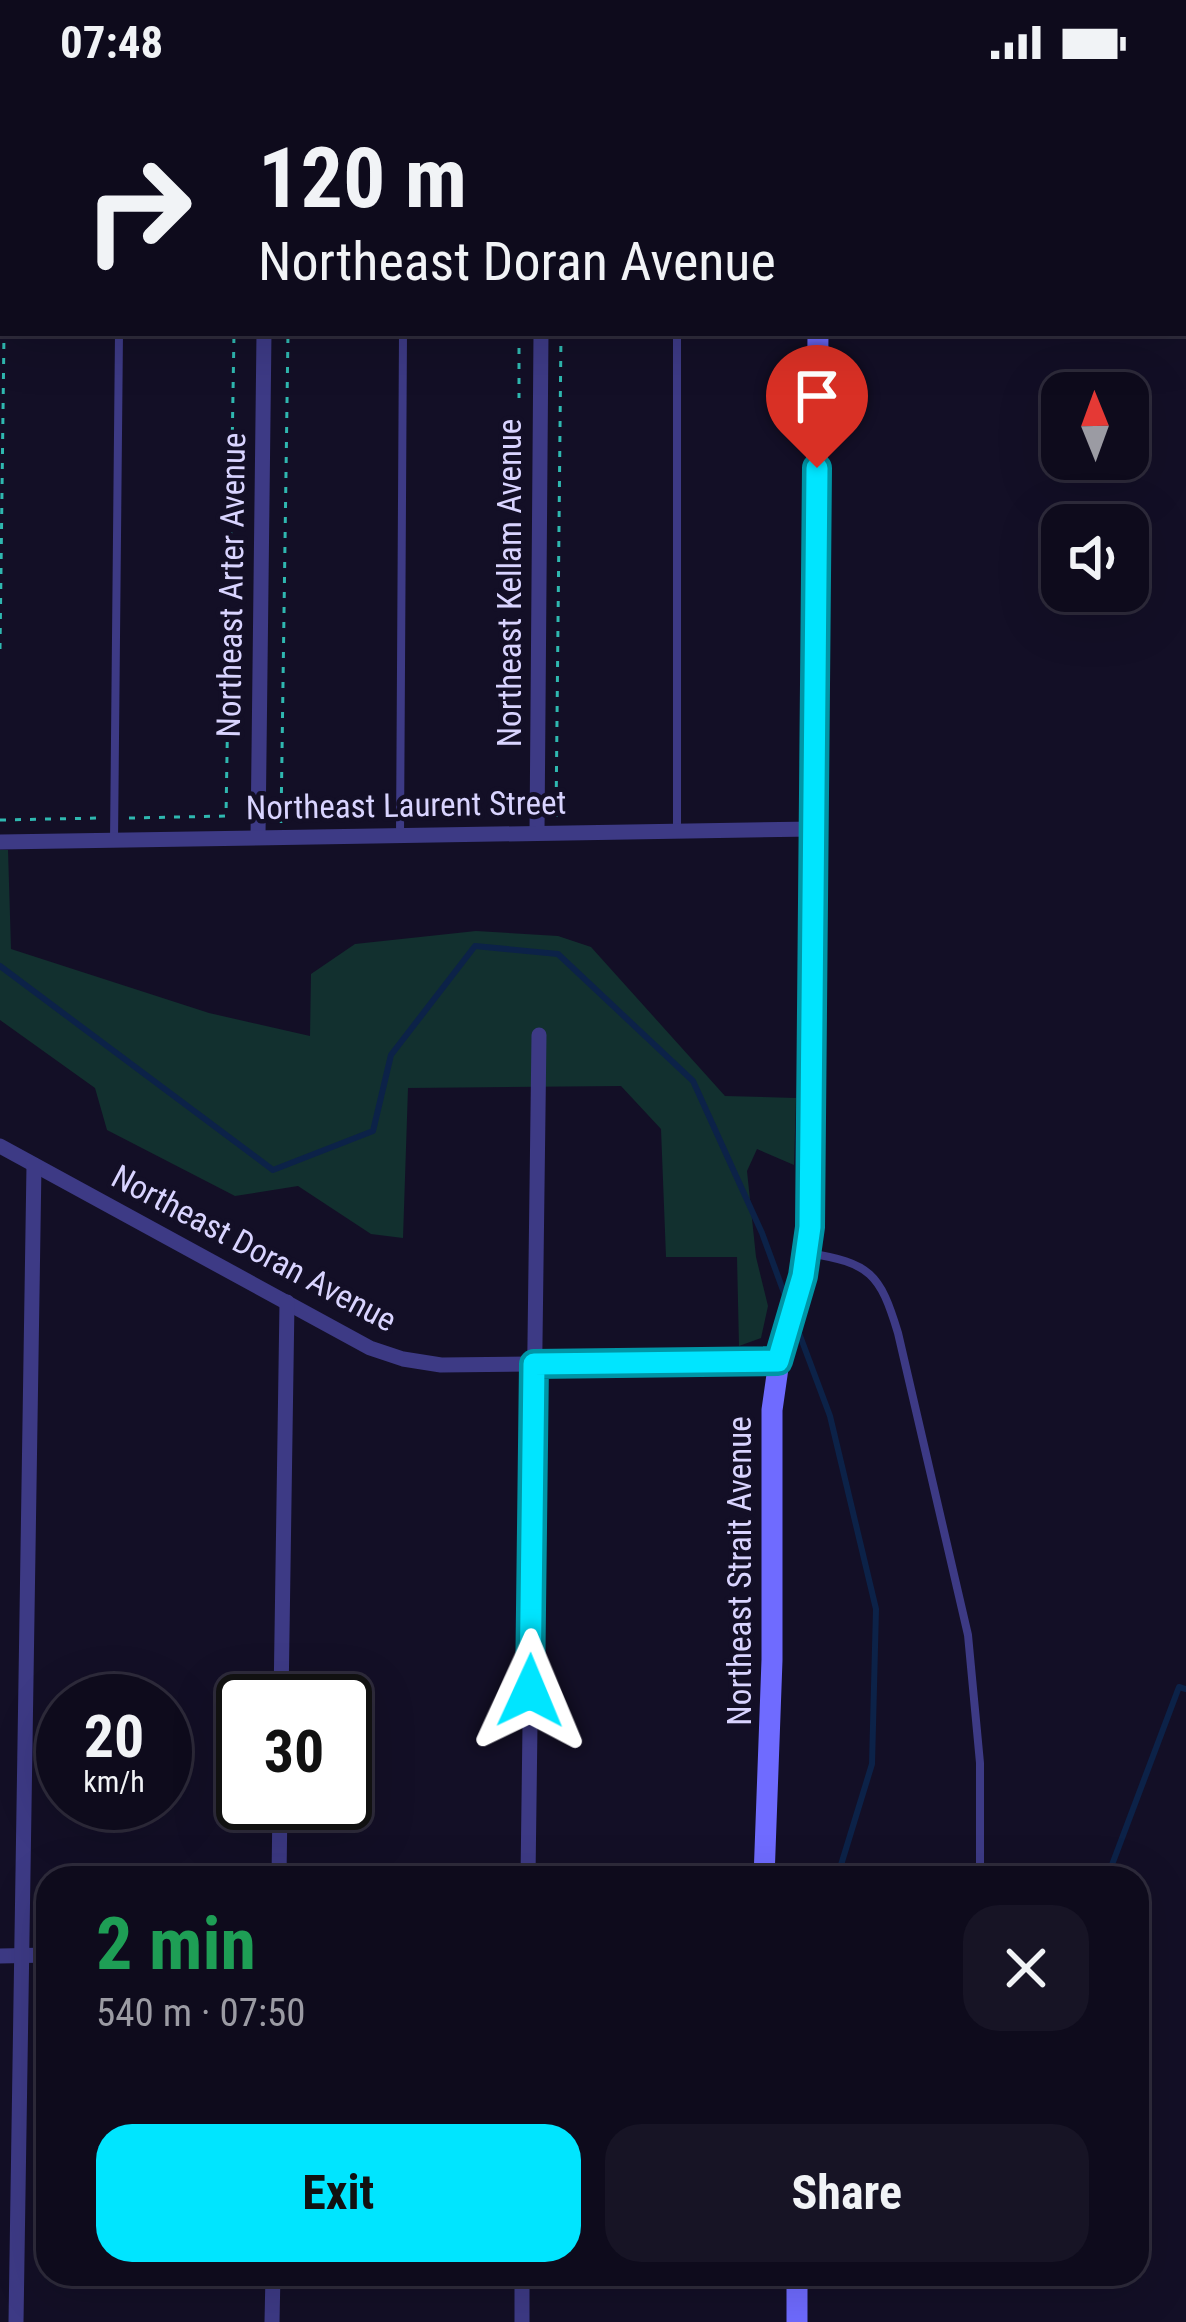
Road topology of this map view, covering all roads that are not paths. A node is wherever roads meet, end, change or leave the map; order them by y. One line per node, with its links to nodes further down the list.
1 (119, 336): 12 (lane)
2 (264, 336): 11 (street, Northeast Arter Avenue)
3 (403, 336): 10 (lane)
4 (541, 336): 9 (street, Northeast Kellam Avenue)
5 (677, 336): 8 (lane)
6 (818, 336): 7 (main road, Northeast Strait Avenue)
7 (814, 829): 8 (street, Northeast Laurent Street); 17 (main road, Northeast Strait Avenue)
8 (677, 831): 9 (street, Northeast Laurent Street)
9 (537, 833): 10 (street, Northeast Laurent Street)
10 (400, 835): 11 (street, Northeast Laurent Street)
11 (258, 837): 12 (street, Northeast Laurent Street)
12 (114, 841): 13 (street, Northeast Laurent Street)
13 (0, 842)
14 (538, 1035): 20 (street)
15 (0, 1146): 16 (street, Northeast Doran Avenue)
16 (34, 1165): 18 (street, Northeast Doran Avenue); 29 (street)
17 (807, 1253): 19 (main road, Northeast Strait Avenue); 26 (lane)
18 (287, 1302): 20 (street, Northeast Doran Avenue); 21 (street)
19 (778, 1361): 20 (street, Northeast Doran Avenue); 25 (main road, Northeast Strait Avenue)
20 (534, 1364): 24 (street)
21 (281, 1674)
22 (280, 1830): 23 (street)
23 (279, 1866)
24 (528, 1866)
25 (764, 1866)
26 (980, 1866)
27 (36, 1955): 29 (street)
28 (0, 1956): 29 (street)
29 (22, 1956): 33 (street)
30 (273, 2286): 34 (street)
31 (522, 2286): 35 (street)
32 (797, 2286): 36 (main road)
33 (16, 2322)
34 (272, 2322)
35 (522, 2322)
36 (797, 2322)

